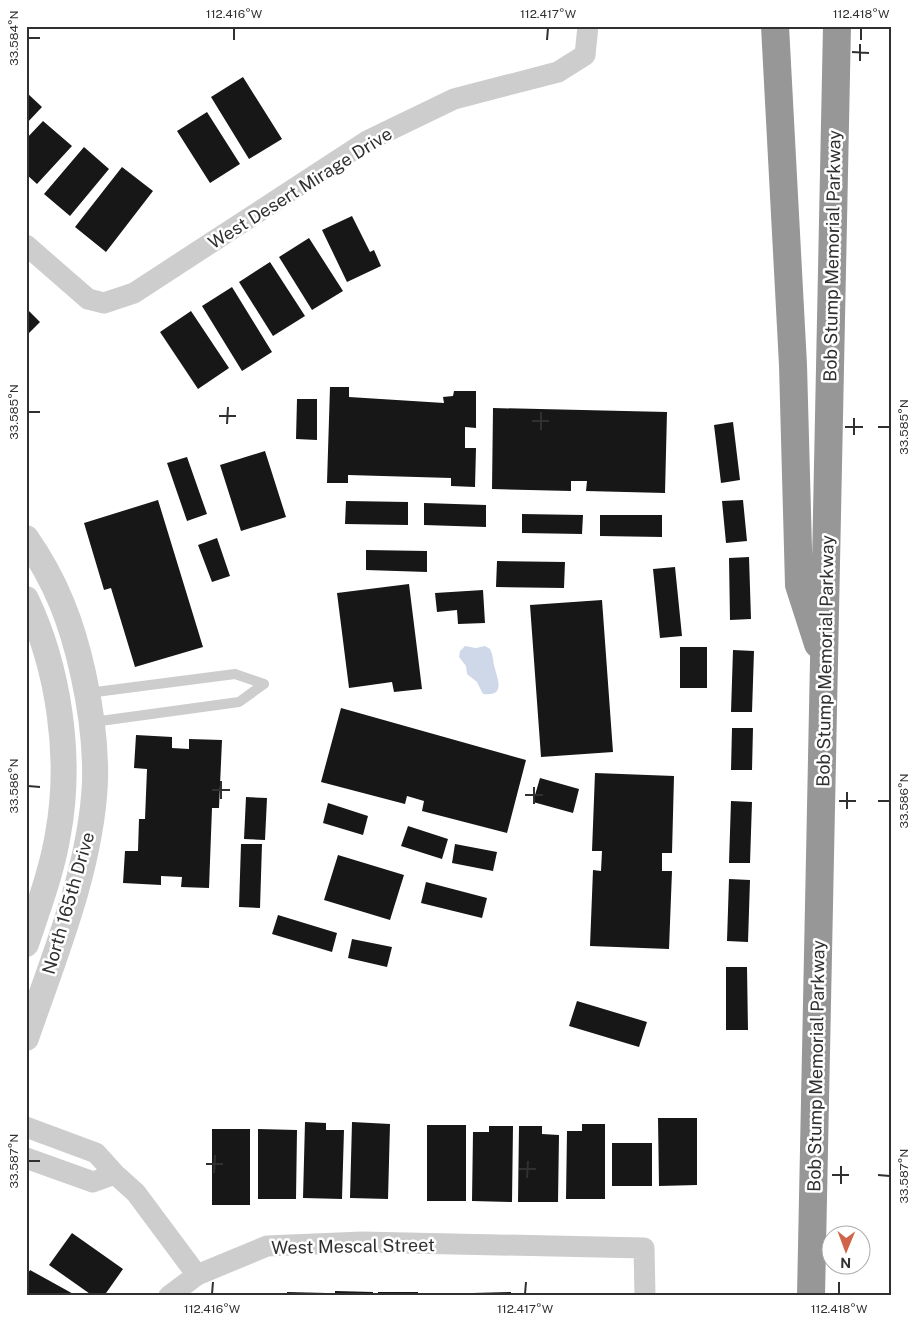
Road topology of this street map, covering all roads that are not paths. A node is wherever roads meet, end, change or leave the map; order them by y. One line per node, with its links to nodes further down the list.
1 (588, 26): 4 (street, West Desert Mirage Drive)
2 (775, 26): 7 (highway)
3 (837, 26): 7 (highway, Bob Stump Memorial Parkway)
4 (26, 245)
5 (26, 538): 8 (street, North 165th Drive)
6 (26, 599): 10 (street, North 165th Drive)
7 (825, 665): 18 (highway, Bob Stump Memorial Parkway)
8 (87, 693): 9 (street, North 165th Drive); 9 (lane)
9 (92, 722): 11 (street, North 165th Drive)
10 (26, 944)
11 (26, 1038)
12 (26, 1128): 14 (street)
13 (26, 1158): 14 (street)
14 (115, 1174): 15 (street)
15 (197, 1275): 16 (street); 17 (street, West Mescal Street)
16 (169, 1296)
17 (645, 1296)
18 (811, 1296)

